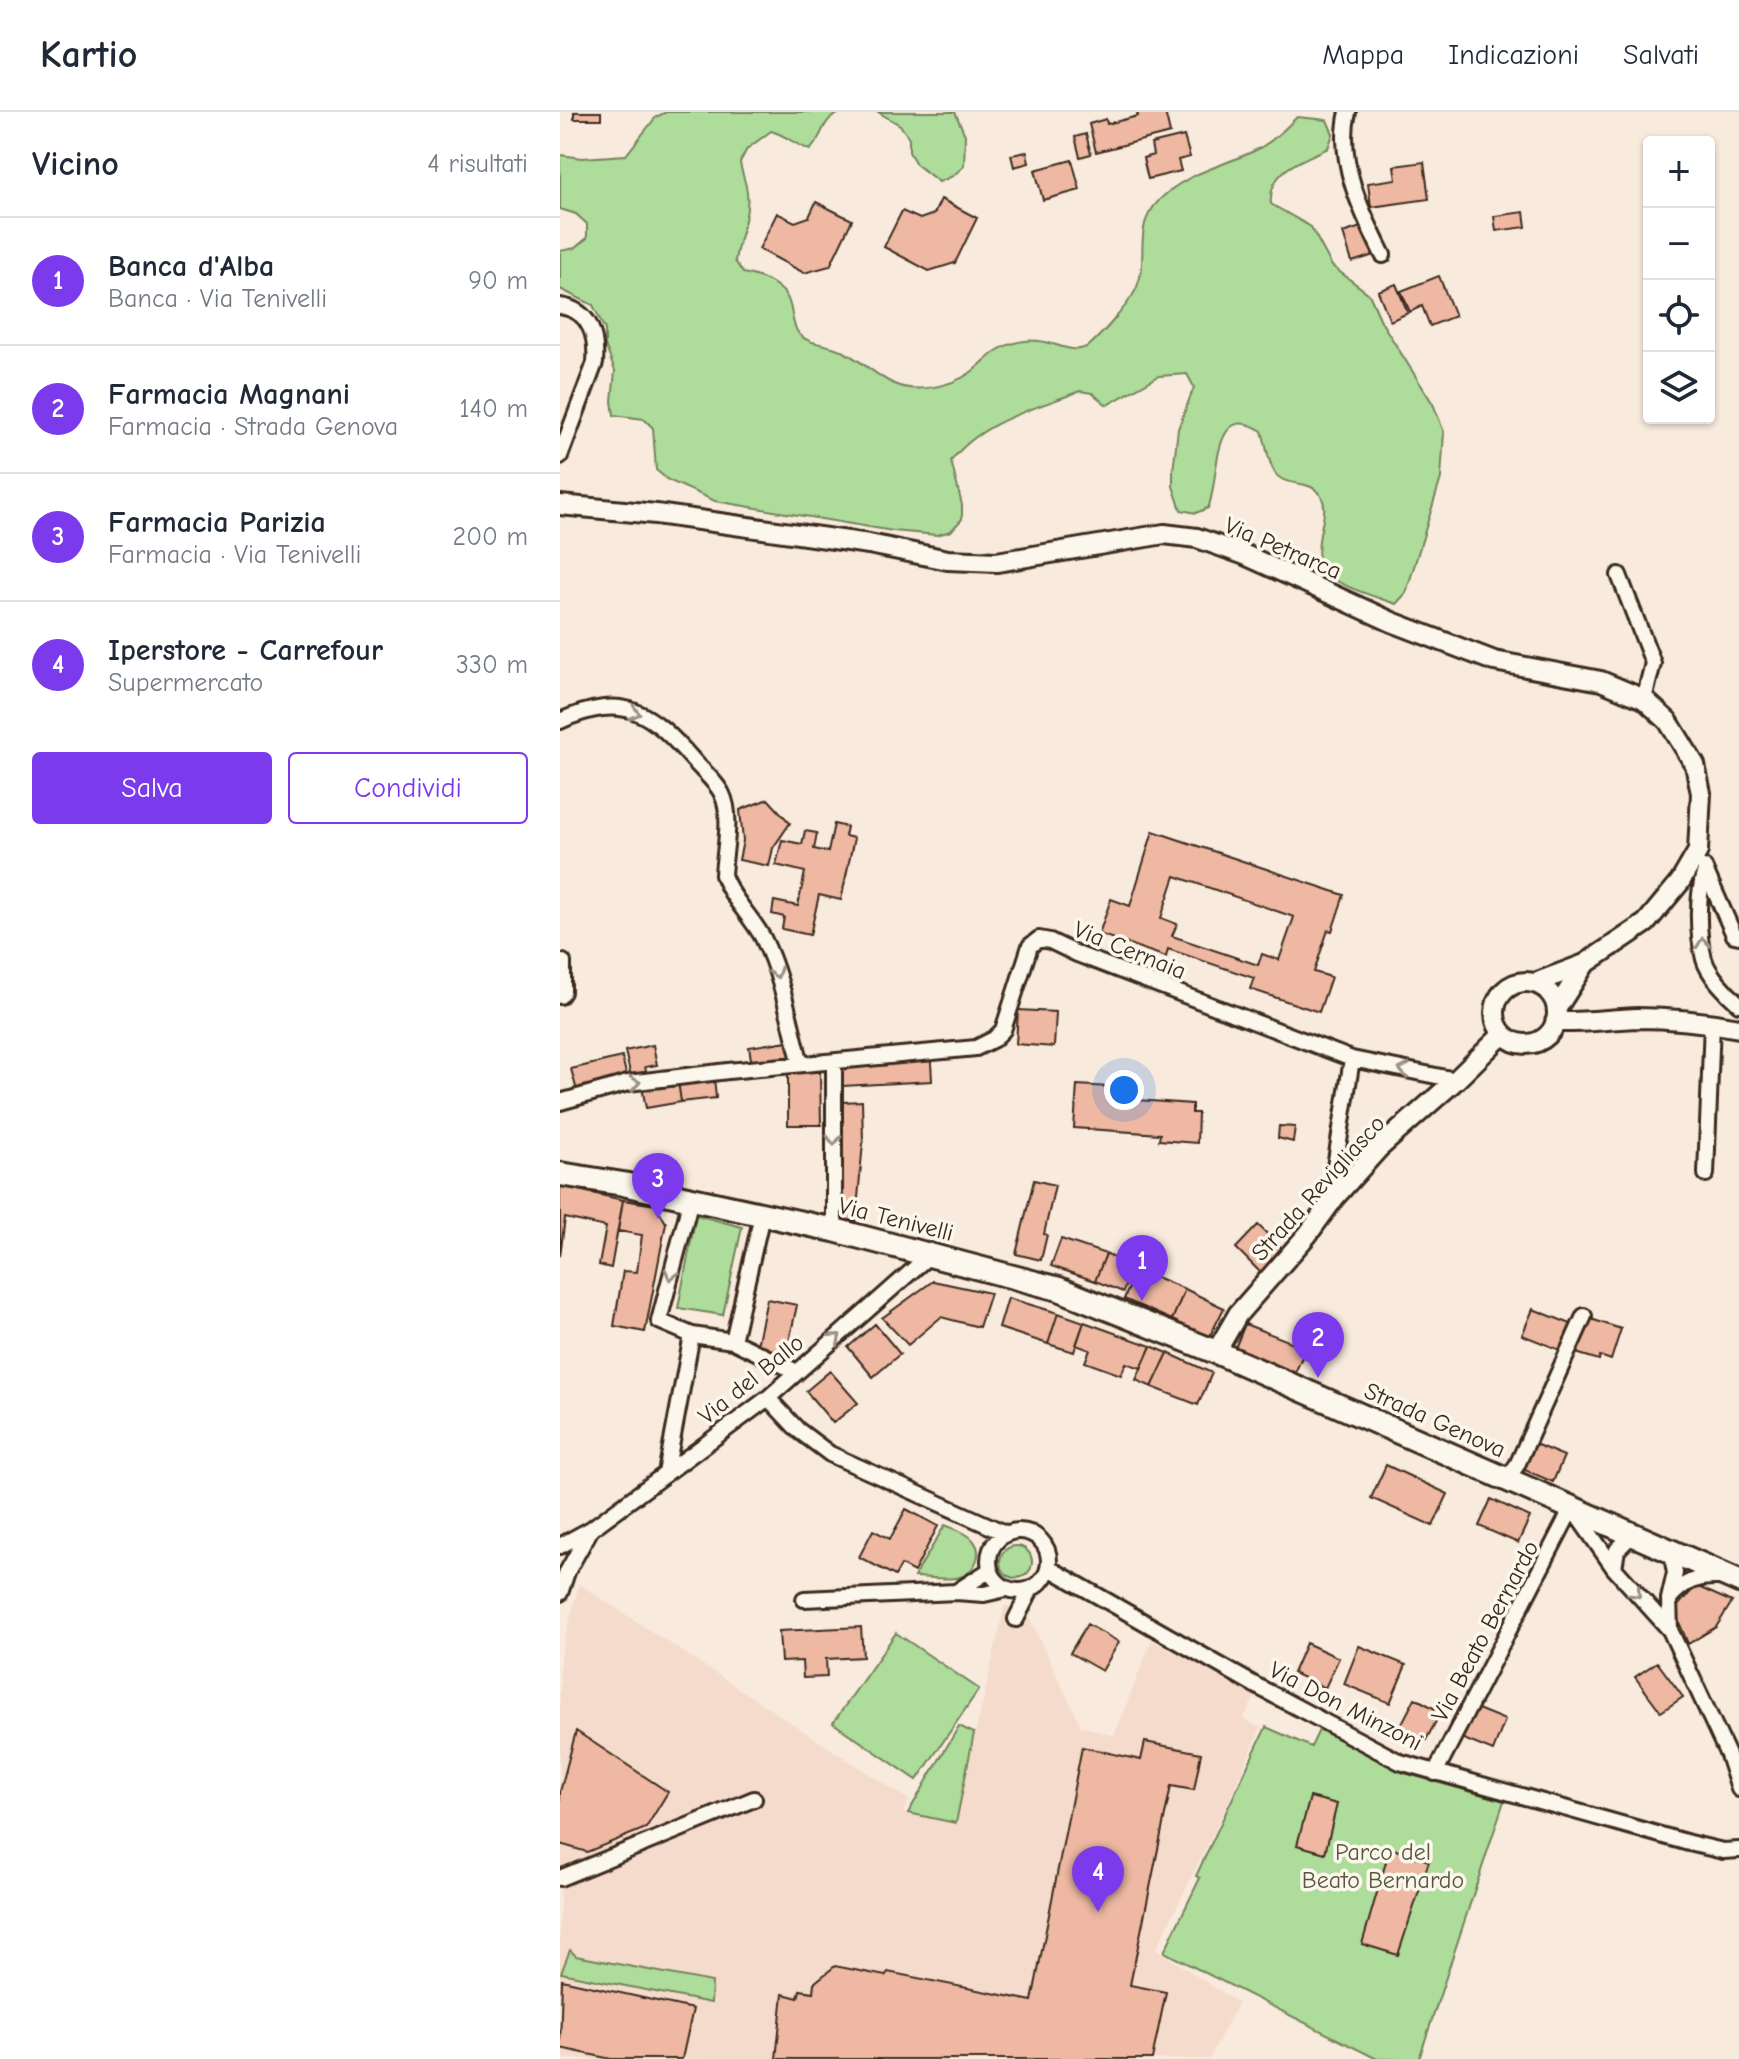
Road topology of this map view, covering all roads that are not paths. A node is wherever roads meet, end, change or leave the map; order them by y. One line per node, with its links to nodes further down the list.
1 (1348, 112): 2 (street)
2 (1383, 255)
3 (560, 306): 4 (street)
4 (560, 456)
5 (560, 505): 7 (street, Via Petrarca)
6 (1619, 575): 7 (street)
7 (1644, 699): 9 (street, Via Petrarca)
8 (560, 721): 23 (street, one-way to 23)
9 (1698, 851): 10 (street); 13 (street, Via Petrarca)
10 (1705, 870): 11 (street); 16 (street, one-way to 10)
11 (1739, 936)
12 (563, 962): 15 (street)
13 (1585, 964): 14 (street, Via Petrarca); 17 (street, Via Petrarca)
14 (1535, 983): 17 (street); 20 (street)
15 (560, 996)
16 (1739, 1004)
17 (1556, 1015): 18 (street); 20 (street)
18 (1712, 1023): 19 (street); 27 (street)
19 (1739, 1028)
20 (1503, 1034): 24 (street, Strada Revigliasco)
21 (1352, 1059): 22 (street, Via Cernaia); 24 (street, Via Cernaia, one-way to 21); 28 (street)
22 (834, 1062): 23 (street, Via Cernaia); 31 (street, one-way to 31)
23 (801, 1064): 25 (street, Via Cernaia, one-way to 23)
24 (1456, 1080): 28 (street, Strada Revigliasco)
25 (560, 1102)
26 (560, 1174): 29 (main road, Via Tenivelli)
27 (1706, 1174)
28 (1335, 1197): 36 (street, Strada Revigliasco)
29 (691, 1199): 30 (main road, Via Tenivelli); 34 (street, one-way to 34)
30 (762, 1215): 31 (main road, Via Tenivelli); 35 (street)
31 (834, 1230): 32 (main road, Via Tenivelli)
32 (931, 1254): 36 (main road, Via Tenivelli); 37 (street, Via del Ballo, one-way to 32)
33 (1584, 1316): 40 (street, Strada Genova)
34 (692, 1335): 35 (street); 39 (street)
35 (733, 1341): 37 (street)
36 (1213, 1351): 40 (main road, Strada Genova)
37 (797, 1372): 38 (street, Via del Ballo)
38 (768, 1398): 39 (street, Via del Ballo); 42 (street)
39 (666, 1473): 43 (street, Via del Ballo)
40 (1506, 1480): 41 (main road, Strada Genova)
41 (1572, 1508): 45 (main road, Strada Genova); 50 (street); 61 (street, Via Beato Bernardo)
42 (971, 1519): 44 (street); 47 (street)
43 (591, 1529): 46 (street, Via del Ballo); 51 (street)
44 (1005, 1533): 47 (street); 49 (street)
45 (1633, 1534): 48 (main road, Strada Genova); 50 (street)
46 (560, 1546): 51 (street)
47 (990, 1549): 52 (street)
48 (1671, 1551): 53 (main road, Strada Genova); 59 (street)
49 (1049, 1568): 55 (street); 61 (street, Via Don Minzoni)
50 (1614, 1568): 60 (street, one-way to 60)
51 (566, 1570): 57 (street)
52 (990, 1570): 54 (street); 56 (street)
53 (1734, 1579): 59 (street)
54 (1008, 1589): 55 (street); 55 (street); 56 (street)
55 (1031, 1589)
56 (956, 1592): 58 (street)
57 (560, 1593)
58 (804, 1599)
59 (1669, 1599): 60 (street)
60 (1670, 1630): 62 (street)
61 (1435, 1773): 64 (street, Via Don Minzoni)
62 (1739, 1789)
63 (754, 1799): 65 (street)
64 (1739, 1850)
65 (560, 1878)

